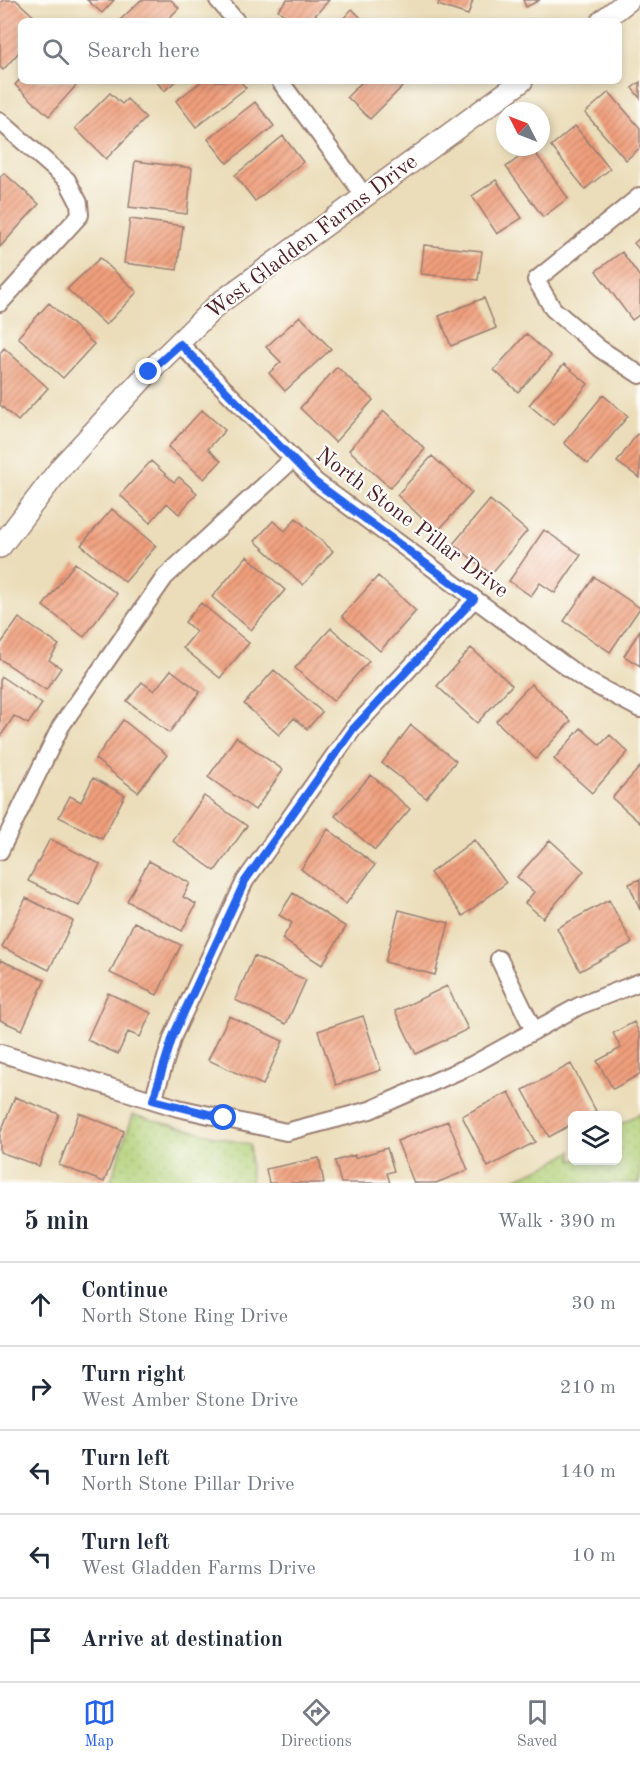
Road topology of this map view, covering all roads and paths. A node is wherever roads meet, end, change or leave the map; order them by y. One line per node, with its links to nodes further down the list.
1 (218, 0): 3 (street)
2 (629, 0): 4 (street)
3 (233, 18)
4 (606, 18)
5 (282, 84): 8 (street)
6 (518, 84): 8 (street, West Gladden Farms Drive)
7 (0, 121): 10 (street)
8 (364, 195): 11 (street, West Gladden Farms Drive)
9 (640, 196): 12 (street)
10 (0, 303)
11 (180, 344): 13 (street, North Stone Pillar Drive); 14 (street, West Gladden Farms Drive)
12 (640, 375)
13 (293, 459): 15 (street, North Stone Pillar Drive); 17 (street)
14 (0, 547)
15 (474, 599): 16 (street, North Stone Pillar Drive); 22 (street)
16 (640, 710)
17 (0, 851)
18 (499, 958): 20 (street)
19 (640, 982): 20 (street)
20 (534, 1031): 22 (street)
21 (0, 1053): 22 (street)
22 (153, 1100)

